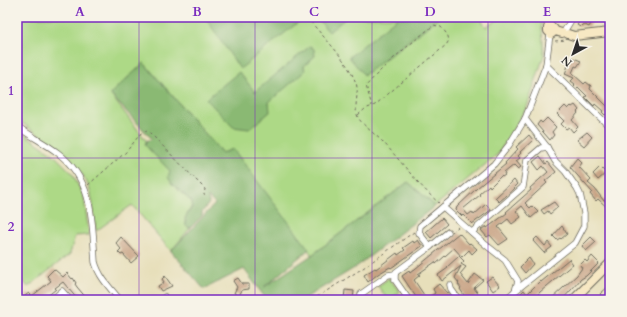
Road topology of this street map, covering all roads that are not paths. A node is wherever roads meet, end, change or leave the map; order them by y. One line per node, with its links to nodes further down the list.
1 (546, 17): 3 (street)
2 (573, 17): 3 (street)
3 (558, 32): 4 (street); 5 (street)
4 (610, 32)
5 (546, 66): 6 (street); 8 (street)
6 (525, 119): 9 (street); 10 (street)
7 (17, 126): 23 (street)
8 (610, 128)
9 (547, 147): 12 (street); 17 (street)
10 (444, 207): 12 (street); 13 (street)
11 (448, 232): 13 (street)
12 (472, 232): 16 (street)
13 (430, 247): 15 (street)
14 (609, 267): 29 (street)
15 (395, 274): 25 (street); 26 (street)
16 (518, 281): 17 (street); 19 (street)
17 (526, 283): 19 (street)
18 (450, 285): 27 (street)
19 (516, 291): 28 (street)
20 (165, 295): 24 (lane)
21 (52, 300): 22 (street)
22 (70, 300)
23 (120, 300)
24 (158, 300)
25 (360, 300)
26 (409, 300)
27 (459, 300)
28 (505, 300)
29 (573, 300)

